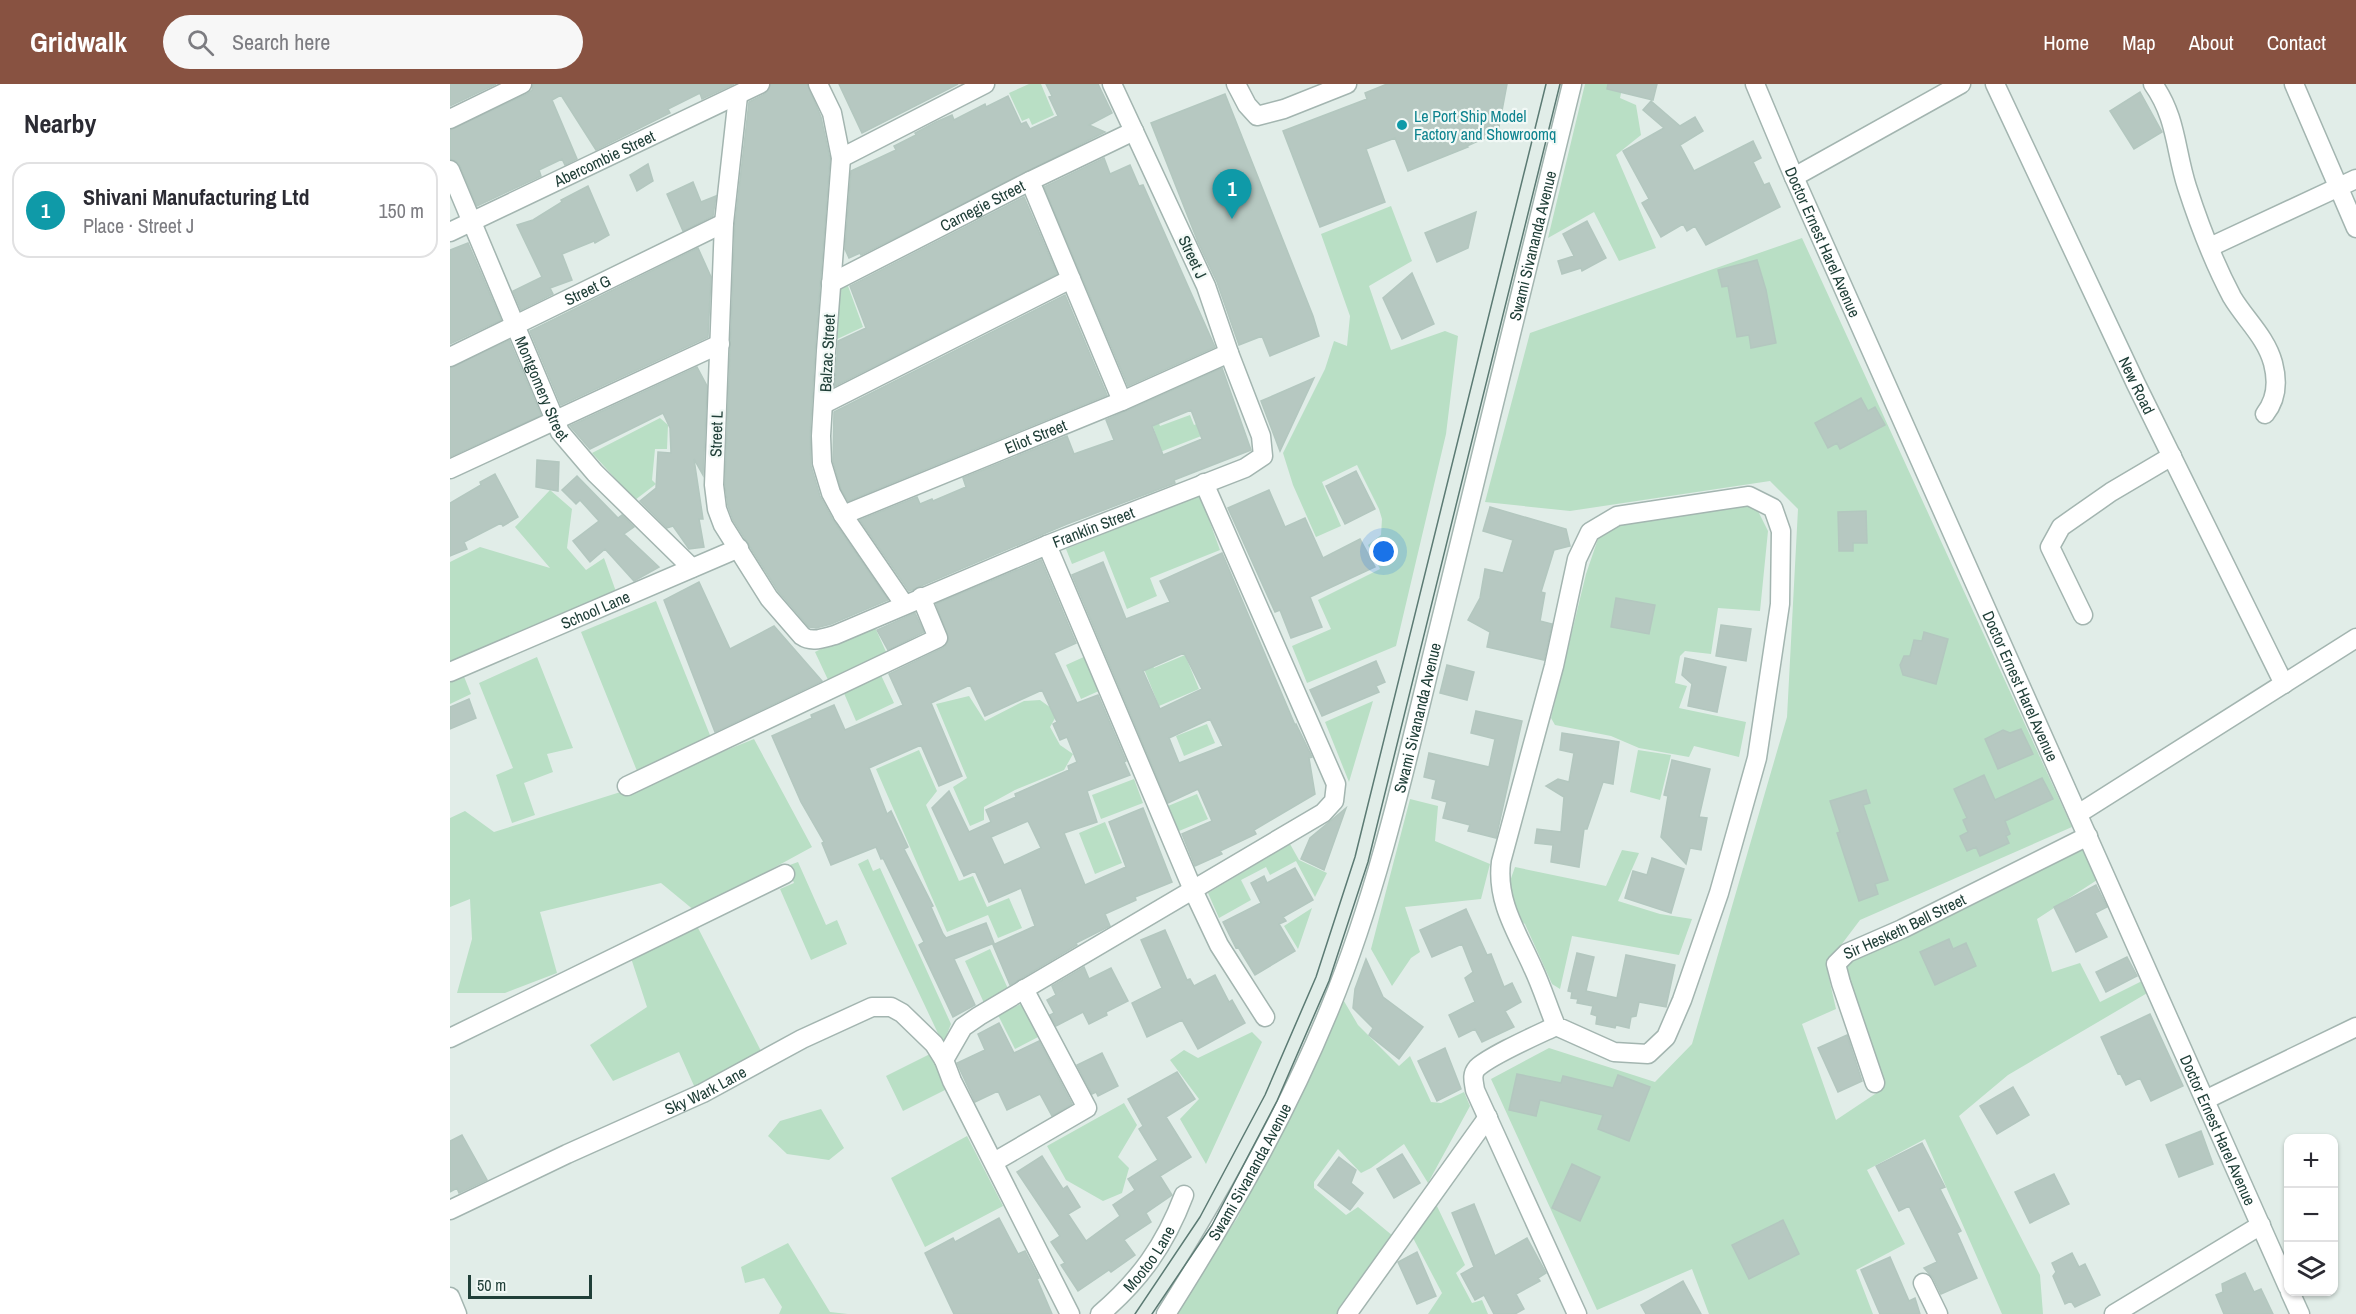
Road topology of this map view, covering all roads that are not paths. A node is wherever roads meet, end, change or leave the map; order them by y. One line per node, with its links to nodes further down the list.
1 (522, 84): 15 (street)
2 (760, 84): 14 (street, Abercombie Street)
3 (818, 84): 17 (street, Balzac Street)
4 (985, 84): 17 (street)
5 (1112, 84): 16 (street, Street J)
6 (1236, 84): 7 (street)
7 (1347, 84)
8 (1572, 84): 77 (street, Swami Sivananda Avenue)
9 (1755, 84): 19 (street, Doctor Ernest Harel Avenue)
10 (1961, 84): 19 (street)
11 (1995, 84): 39 (street, New Road)
12 (2153, 84): 27 (street)
13 (2294, 84): 22 (street)
14 (738, 96): 23 (street, Abercombie Street); 24 (street, Street L)
15 (450, 119)
16 (1134, 131): 21 (street, Carnegie Street); 32 (street, Street J)
17 (841, 158): 29 (street, Balzac Street)
18 (450, 170): 23 (street, Montgomery Street)
19 (1794, 177): 53 (street, Doctor Ernest Harel Avenue)
20 (2356, 179): 22 (street)
21 (1030, 181): 28 (street); 29 (street, Carnegie Street)
22 (2339, 188): 25 (street); 27 (street)
23 (472, 222): 26 (street, Abercombie Street); 30 (street, Montgomery Street)
24 (724, 223): 30 (street, Street G); 31 (street, Street L)
25 (2356, 228)
26 (450, 232)
27 (2210, 247): 36 (street)
28 (1071, 279): 34 (street); 35 (street)
29 (831, 283): 35 (street, Balzac Street)
30 (515, 324): 33 (street, Street G); 37 (street, Montgomery Street)
31 (720, 344): 37 (street); 44 (street, Street L)
32 (1228, 353): 34 (street, Eliot Street); 38 (street, Street J)
33 (450, 357)
34 (1122, 401): 42 (street, Eliot Street)
35 (824, 404): 42 (street, Balzac Street)
36 (2265, 414)
37 (555, 419): 40 (street); 45 (street, Montgomery Street)
38 (1261, 435): 41 (street, Franklin Street)
39 (2172, 456): 48 (street); 51 (street, New Road)
40 (450, 468)
41 (1204, 483): 43 (street, Franklin Street); 56 (street)
42 (843, 515): 47 (street, Balzac Street)
43 (1047, 545): 46 (street, Franklin Street); 56 (street)
44 (739, 548): 45 (street, School Lane); 47 (street, Street L)
45 (692, 568): 50 (street, School Lane)
46 (921, 597): 47 (street, Franklin Street); 52 (street)
47 (904, 604)
48 (2083, 615)
49 (2356, 638): 51 (street)
50 (450, 672)
51 (2284, 684): 53 (street)
52 (627, 786)
53 (2078, 814): 54 (street, Doctor Ernest Harel Avenue)
54 (2088, 836): 63 (street, Sir Hesketh Bell Street); 64 (street, Doctor Ernest Harel Avenue)
55 (785, 874): 61 (street)
56 (1193, 890): 57 (street); 58 (street)
57 (1024, 989): 62 (street); 66 (street)
58 (1265, 1017)
59 (1556, 1026): 59 (street); 65 (street)
60 (2356, 1027): 64 (street)
61 (450, 1038)
62 (944, 1060): 66 (street, Sky Wark Lane); 68 (street, Sky Wark Lane)
63 (1875, 1083)
64 (2205, 1100): 69 (street, Doctor Ernest Harel Avenue)
65 (1488, 1117): 78 (street); 79 (street)
66 (994, 1162): 75 (street, Sky Wark Lane)
67 (1184, 1195): 76 (street, Mootoo Lane)
68 (450, 1210)
69 (2261, 1225): 70 (street, Doctor Ernest Harel Avenue); 81 (street)
70 (2284, 1278)
71 (1923, 1283): 80 (street)
72 (2292, 1296): 82 (street, Doctor Ernest Harel Avenue)
73 (450, 1297): 74 (street)
74 (458, 1314)
75 (1070, 1314)
76 (1100, 1314)
77 (1166, 1314)
78 (1347, 1314)
79 (1577, 1314)
80 (1938, 1314)
81 (2114, 1314)
82 (2300, 1314)

